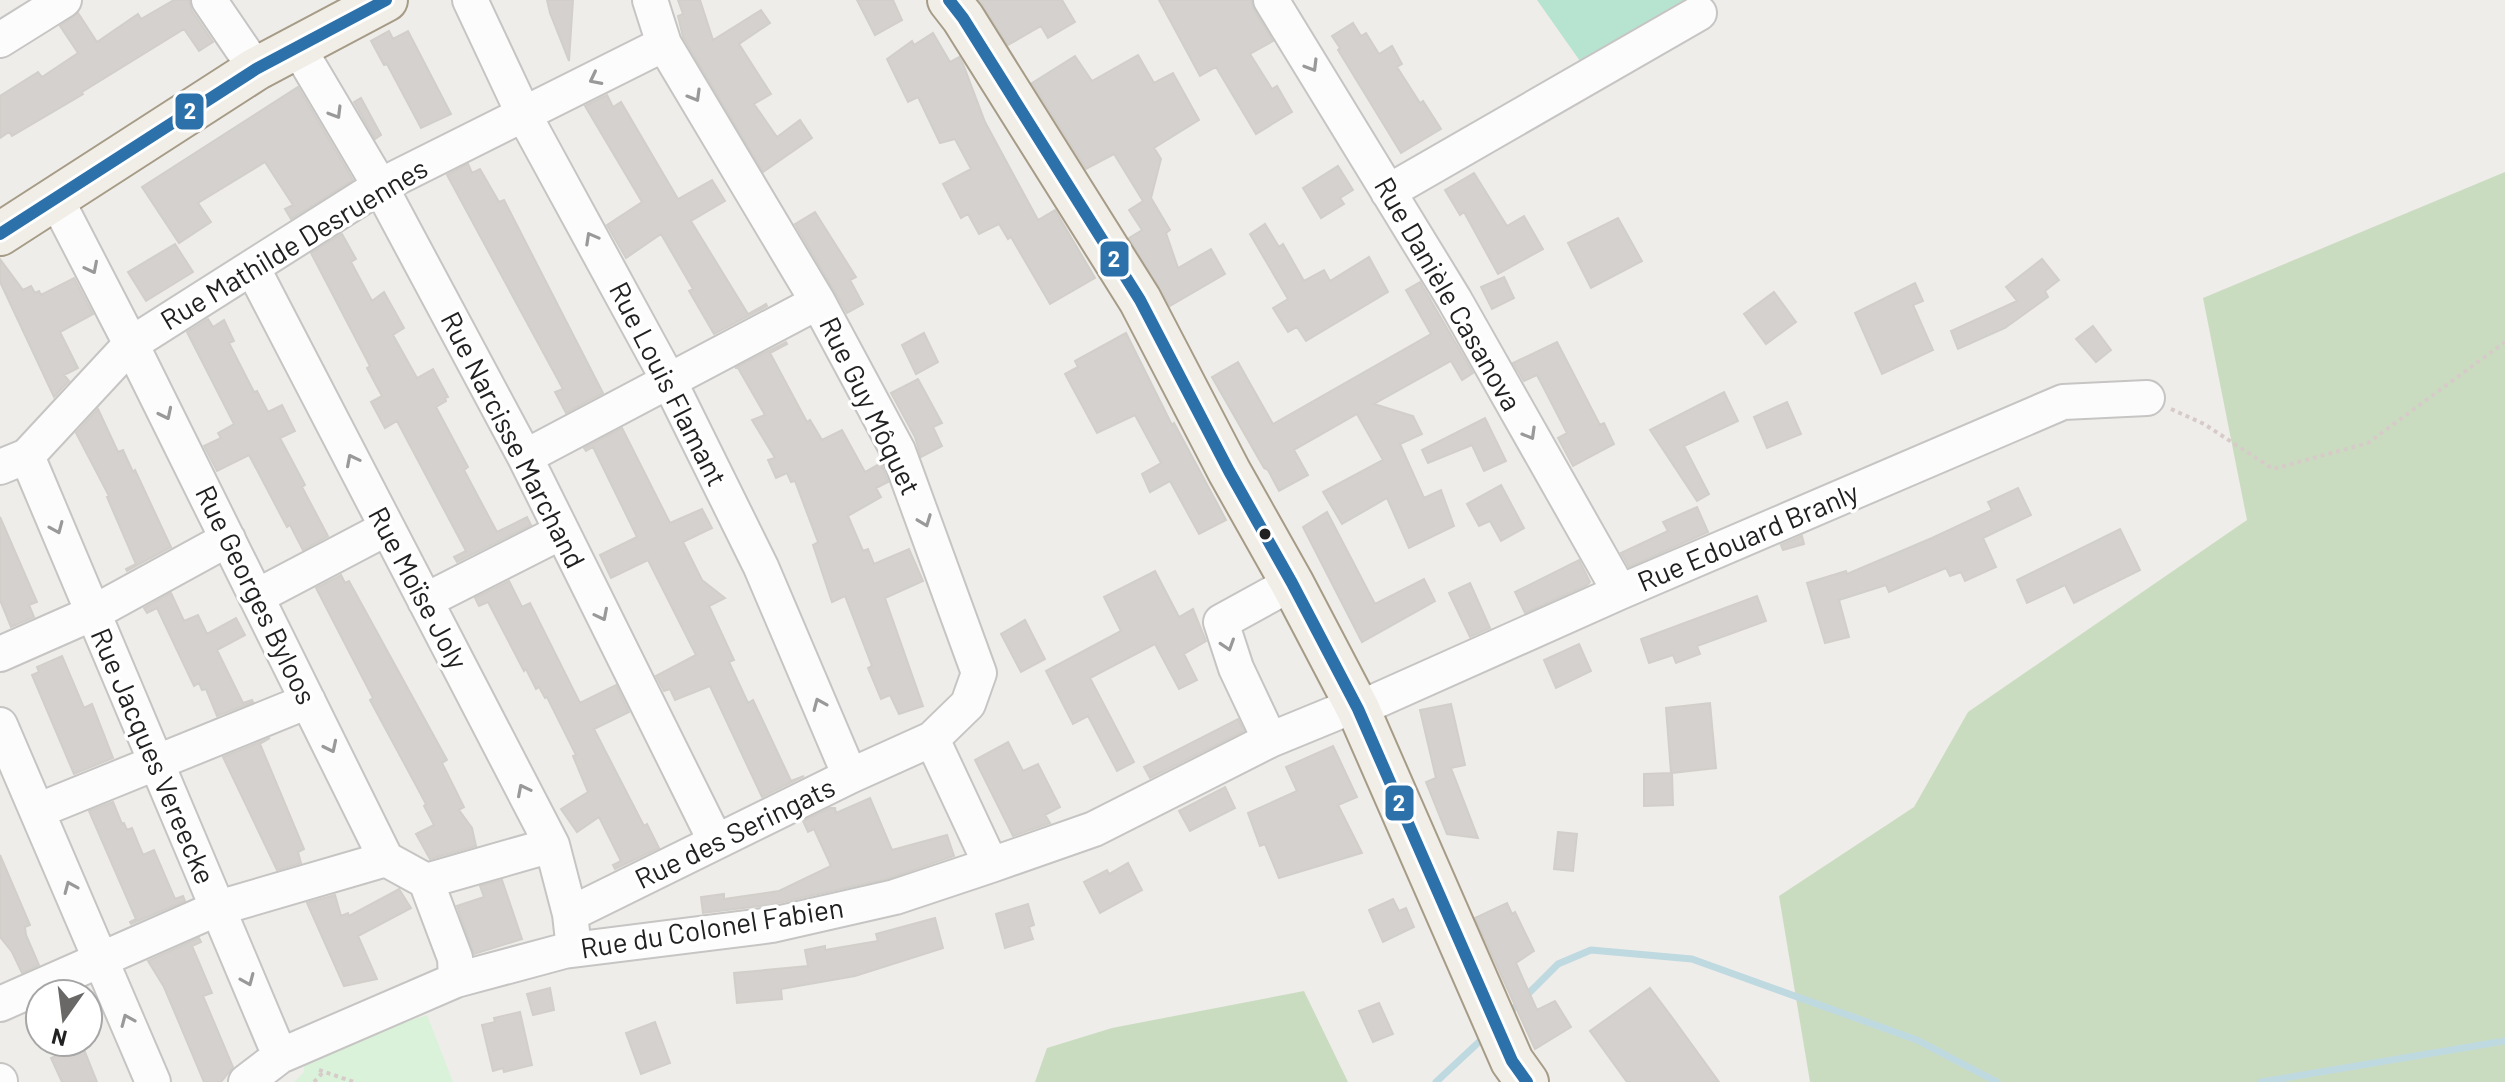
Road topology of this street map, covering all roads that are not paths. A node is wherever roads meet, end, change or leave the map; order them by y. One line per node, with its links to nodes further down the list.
1 (64, 0): 9 (street)
2 (209, 0): 12 (street)
3 (386, 0): 11 (main road)
4 (470, 0): 13 (street, Rue Louis Flamant)
5 (650, 0): 10 (street, Rue Guy Môquet)
6 (949, 0): 28 (main road)
7 (1271, 0): 15 (street, Rue Danièle Casanova, one-way to 15)
8 (1699, 13): 15 (street)
9 (0, 40)
10 (664, 44): 13 (street, Rue Mathilde Desruennes, one-way to 13); 19 (street, Rue Guy Môquet, one-way to 19)
11 (297, 46): 12 (main road); 14 (street, Rue Narcisse Marchand, one-way to 14)
12 (256, 69): 16 (main road)
13 (524, 115): 14 (street, Rue Mathilde Desruennes); 21 (street, Rue Louis Flamant, one-way to 13)
14 (380, 186): 18 (street, Rue Mathilde Desruennes); 23 (street, Rue Narcisse Marchand)
15 (1388, 192): 29 (street, Rue Danièle Casanova, one-way to 29)
16 (56, 199): 17 (main road); 20 (street, Rue Georges Byloos, one-way to 20)
17 (0, 234)
18 (252, 267): 20 (street, Rue Mathilde Desruennes); 25 (street, Rue Moïse Joly, one-way to 18)
19 (818, 302): 21 (street); 37 (street, Rue Guy Môquet, one-way to 37)
20 (131, 344): 24 (street, Rue Mathilde Desruennes); 27 (street, Rue Georges Byloos, one-way to 27)
21 (669, 381): 23 (street); 40 (street, Rue Louis Flamant, one-way to 21)
22 (2147, 398): 29 (street, Rue Edouard Branly)
23 (525, 457): 26 (street, Rue Narcisse Marchand)
24 (13, 462): 32 (street, Rue Jacques Vereecke, one-way to 32)
25 (387, 528): 30 (street); 31 (street, Rue Moïse Joly)
26 (561, 532): 31 (street); 42 (street, Rue Narcisse Marchand, one-way to 42)
27 (228, 539): 30 (street, Rue Georges Byloos); 32 (street)
28 (1292, 583): 35 (main road); 38 (street, one-way to 38)
29 (1620, 592): 35 (street, Rue Edouard Branly)
30 (256, 597): 34 (street, Rue Georges Byloos)
31 (425, 601): 43 (street, Rue Moïse Joly, one-way to 31)
32 (93, 613): 33 (street); 39 (street, Rue Jacques Vereecke)
33 (0, 654)
34 (308, 701): 39 (street); 44 (street, Rue Georges Byloos, one-way to 44)
35 (1358, 709): 38 (street, Rue du Colonel Fabien); 56 (main road)
36 (0, 725): 41 (street)
37 (932, 739): 40 (street, Rue des Seringats); 45 (street)
38 (1270, 740): 45 (street, Rue du Colonel Fabien)
39 (156, 763): 41 (street); 47 (street, Rue Jacques Vereecke)
40 (850, 776): 42 (street, Rue des Seringats)
41 (37, 811): 50 (street, one-way to 41)
42 (716, 842): 48 (street, Rue des Seringats)
43 (552, 845): 46 (street); 48 (street, Rue Moïse Joly)
44 (386, 859): 46 (street); 47 (street)
45 (991, 865): 49 (street, Rue du Colonel Fabien)
46 (426, 881): 51 (street)
47 (218, 908): 50 (street); 53 (street, Rue Jacques Vereecke, one-way to 53)
48 (570, 914): 49 (street)
49 (574, 949): 51 (street, Rue du Colonel Fabien)
50 (100, 959): 52 (street); 54 (street, one-way to 50)
51 (456, 980): 53 (street, Rue du Colonel Fabien)
52 (0, 1004)
53 (280, 1056): 55 (street, Rue du Colonel Fabien)
54 (153, 1082)
55 (246, 1082)
56 (1527, 1082)

